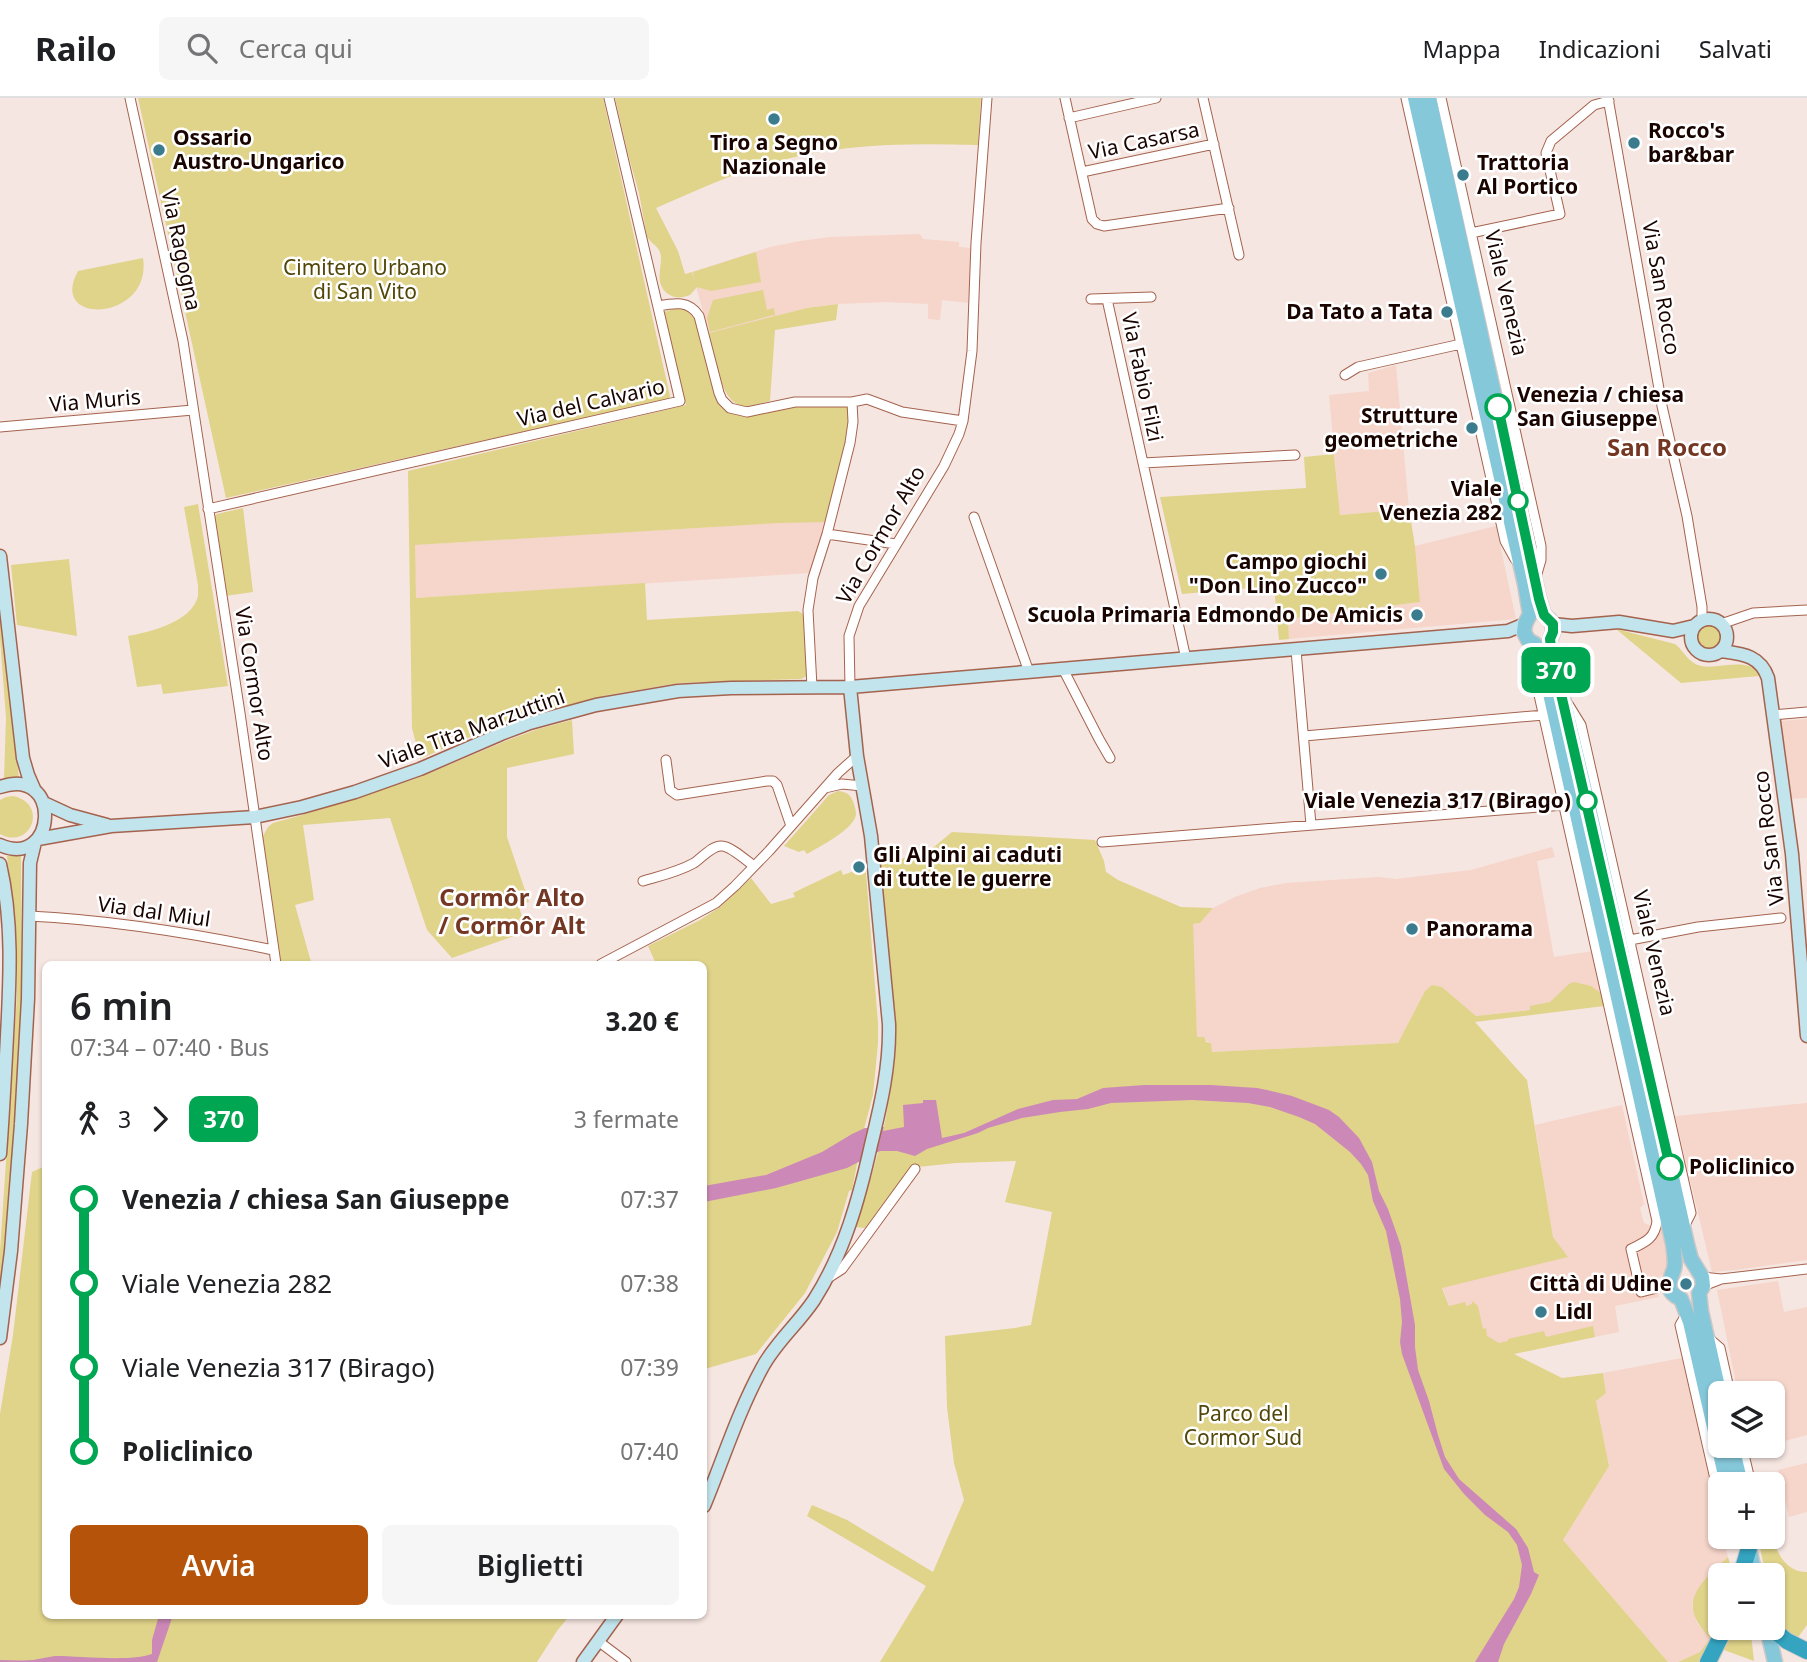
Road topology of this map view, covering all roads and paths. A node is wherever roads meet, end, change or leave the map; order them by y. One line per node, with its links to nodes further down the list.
1 (130, 98): 25 (street, Via Ragogna)
2 (609, 98): 21 (street, Via del Calvario)
3 (987, 98): 26 (street, Via Cormor Alto)
4 (1065, 98): 12 (street)
5 (1156, 98): 12 (street, Via Casarsa)
6 (1203, 98): 13 (street, Via Casarsa)
7 (1406, 98): 22 (street, Viale Venezia)
8 (1415, 98): 35 (main road, Viale Venezia)
9 (1429, 98): 35 (main road, Viale Venezia)
10 (1441, 98): 16 (street, Viale Venezia)
11 (1609, 99): 16 (street); 37 (street, Via San Rocco)
12 (1069, 118): 14 (street)
13 (1214, 144): 14 (street, Via Casarsa); 15 (street, Via Casarsa)
14 (1082, 172): 15 (street)
15 (1229, 208): 17 (street, Via Casarsa)
16 (1471, 233): 35 (street, Viale Venezia)
17 (1239, 255)
18 (1151, 297): 20 (street, Via Fabio Filzi)
19 (1091, 299): 20 (street, Via Fabio Filzi)
20 (1107, 299): 29 (street, Via Fabio Filzi)
21 (657, 306): 24 (street); 30 (street, Via del Calvario)
22 (1461, 344): 23 (street); 35 (street, Viale Venezia)
23 (1345, 374)
24 (852, 402): 26 (street); 32 (street)
25 (193, 410): 27 (street, Via Muris); 30 (street, Via Cormor Alto)
26 (963, 421): 33 (street, Via Cormor Alto)
27 (0, 427)
28 (1295, 455): 29 (street, Via Fabio Filzi)
29 (1143, 463): 43 (street, Via Fabio Filzi)
30 (208, 509): 63 (street, Via Cormor Alto)
31 (974, 517): 45 (street)
32 (827, 534): 33 (street); 47 (street)
33 (896, 544): 48 (street, Via Cormor Alto)
34 (0, 556): 60 (street)
35 (1529, 575): 38 (main road, Viale Venezia)
36 (1807, 610): 40 (street)
37 (1702, 618): 39 (street); 40 (street); 41 (street)
38 (1539, 629): 39 (street, Viale Tita Marzuttini); 42 (street, Viale Tita Marzuttini); 46 (main road, Viale Venezia); 49 (main road, Viale Venezia)
39 (1673, 631): 41 (street)
40 (1724, 637): 41 (street); 52 (street, Via San Rocco)
41 (1692, 645)
42 (1296, 650): 43 (street, Viale Tita Marzuttini); 53 (street)
43 (1186, 659): 44 (street, Viale Tita Marzuttini)
44 (1063, 669): 45 (street, Viale Tita Marzuttini); 55 (street)
45 (1028, 672): 48 (street, Viale Tita Marzuttini)
46 (1546, 674): 51 (street, Viale Venezia); 87 (main road, Viale Venezia)
47 (812, 687): 48 (street, Viale Tita Marzuttini); 63 (street, Viale Tita Marzuttini)
48 (850, 687): 54 (street, Via Cormor Alto)
49 (1561, 691): 76 (street, Viale Venezia); 85 (main road, Viale Venezia)
50 (1807, 712): 52 (street)
51 (1544, 715): 53 (street); 62 (street, Viale Venezia)
52 (1773, 715): 73 (street, Via San Rocco)
53 (1304, 736): 64 (street)
54 (858, 756): 57 (street, Via Cormor Alto); 59 (street)
55 (1110, 758)
56 (666, 760): 66 (street)
57 (862, 786): 59 (street); 88 (street, Via Cormor Alto)
58 (0, 787): 60 (street)
59 (825, 788): 66 (street)
60 (35, 791): 61 (street)
61 (44, 803): 65 (street, Viale Tita Marzuttini); 67 (street)
62 (1564, 805): 64 (street); 90 (street, Viale Venezia)
63 (255, 817): 65 (street, Viale Tita Marzuttini); 77 (street, Via Cormor Alto)
64 (1311, 825): 68 (street)
65 (111, 826): 67 (street, Viale Tita Marzuttini)
66 (791, 826): 71 (street)
67 (36, 840): 69 (street, Viale Tita Marzuttini); 74 (street)
68 (1102, 842)
69 (0, 845)
70 (0, 864): 83 (street)
71 (754, 866): 72 (street); 79 (street)
72 (643, 881)
73 (1802, 913): 80 (street, Via San Rocco)
74 (29, 916): 77 (street, Via dal Miul); 94 (street)
75 (1782, 918): 76 (street)
76 (1630, 940): 85 (street, Viale Venezia)
77 (273, 950): 78 (street, Via Cormor Alto)
78 (275, 961)
79 (607, 961)
80 (1805, 989): 81 (street, Via San Rocco)
81 (1807, 1026): 82 (street, Via San Rocco)
82 (1807, 1036)
83 (0, 1154)
84 (915, 1169): 88 (street)
85 (1684, 1227): 89 (main road, Viale Venezia)
86 (1807, 1269): 89 (street)
87 (1671, 1274): 89 (main road); 90 (street, Viale Venezia); 91 (main road, Viale Venezia)
88 (824, 1281): 99 (street, Via Cormor Alto)
89 (1700, 1281): 91 (main road); 93 (main road, Viale Venezia)
90 (1657, 1288): 91 (street)
91 (1677, 1296): 92 (main road, Viale Venezia)
92 (1688, 1313): 97 (street); 98 (main road, Viale Venezia)
93 (1706, 1336): 95 (main road, Viale Venezia); 96 (street, Viale Venezia)
94 (0, 1338)
95 (1716, 1381)
96 (1727, 1381)
97 (1713, 1472)
98 (1724, 1472)
99 (707, 1499)
100 (614, 1619): 104 (street)
101 (1719, 1640): 108 (highway)
102 (1771, 1640): 109 (main road)
103 (1785, 1640): 105 (highway)
104 (598, 1641): 106 (street); 107 (street)
105 (1807, 1651)
106 (583, 1662)
107 (625, 1662)
108 (1708, 1662)
109 (1775, 1662)

